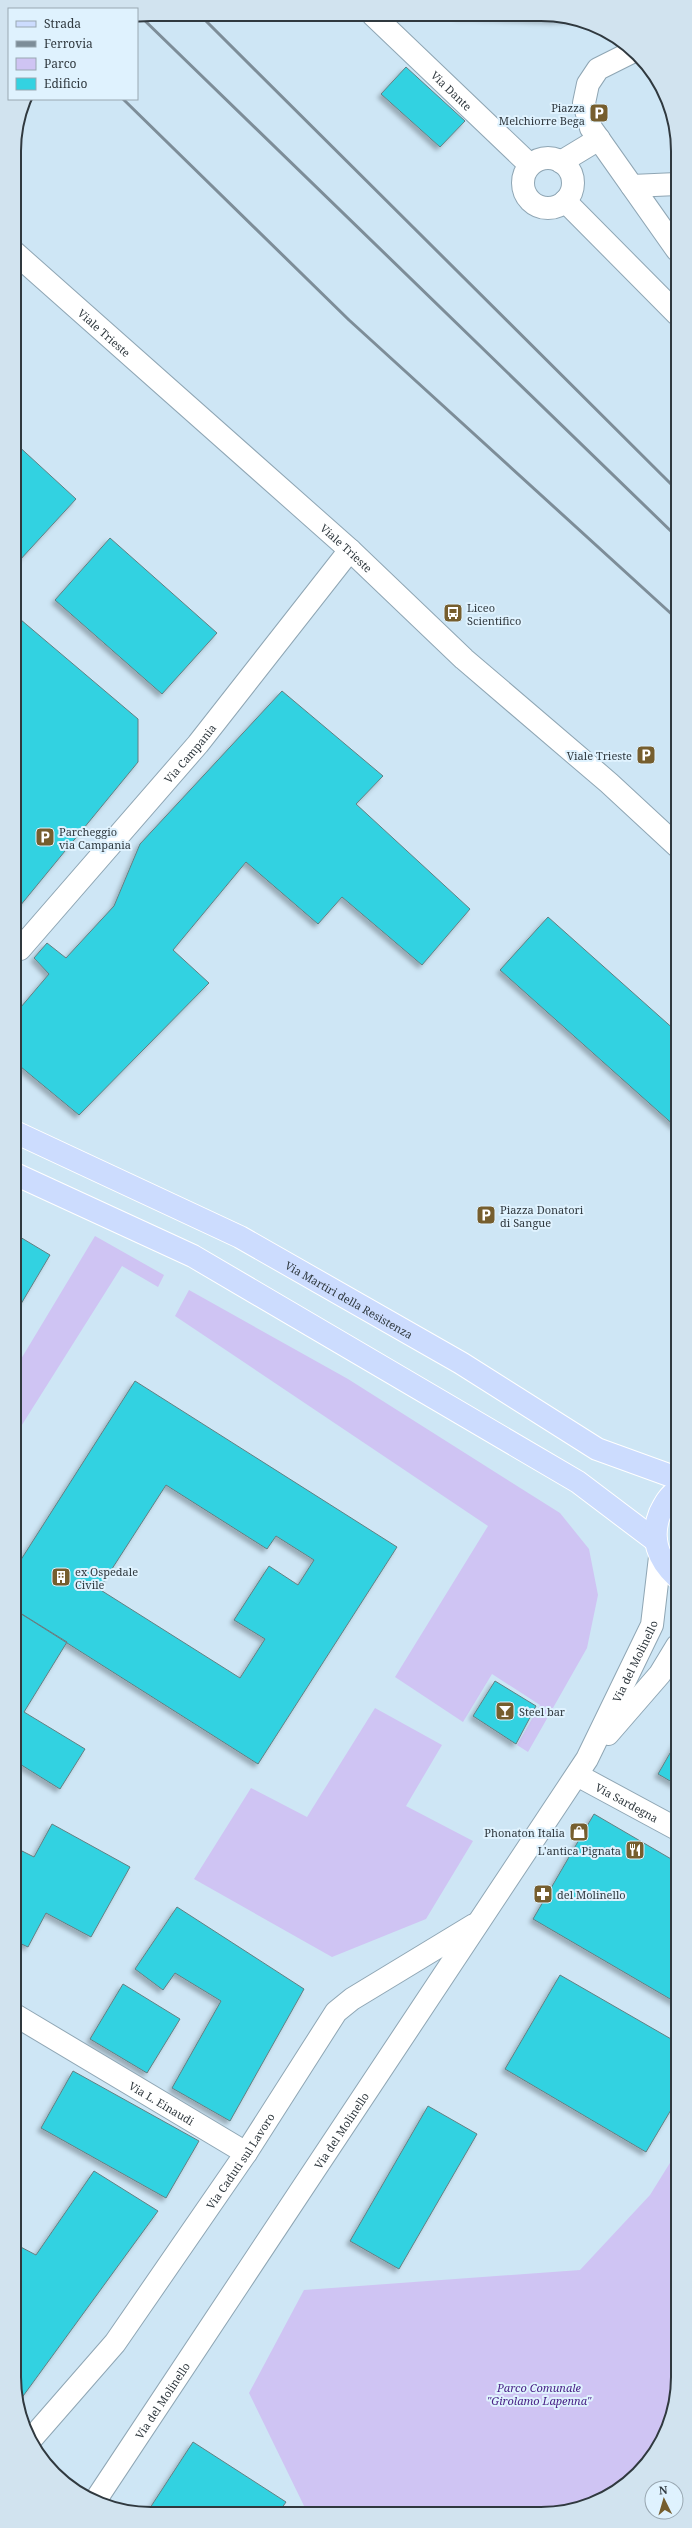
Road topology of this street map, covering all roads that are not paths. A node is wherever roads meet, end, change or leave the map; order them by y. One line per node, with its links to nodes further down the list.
1 (379, 21): 5 (street, Via Dante)
2 (628, 54): 3 (street)
3 (599, 139): 4 (street); 7 (street)
4 (562, 162): 5 (street); 8 (street)
5 (530, 165): 8 (street)
6 (671, 184): 7 (street)
7 (632, 186): 9 (street)
8 (565, 201): 11 (street)
9 (671, 241)
10 (21, 258): 12 (street, Viale Trieste)
11 (671, 308)
12 (350, 550): 13 (street, Viale Trieste); 14 (street, Via Campania)
13 (671, 840)
14 (21, 949)
15 (21, 1135): 17 (main road, Via Martiri della Resistenza)
16 (21, 1177): 19 (main road)
17 (671, 1476)
18 (671, 1497): 19 (main road)
19 (658, 1549): 20 (main road); 22 (street, Via del Molinello)
20 (671, 1572)
21 (671, 1656): 22 (street, Via del Molinello)
22 (582, 1767): 23 (street, Via Sardegna); 24 (street, Via del Molinello)
23 (671, 1824)
24 (478, 1923): 26 (street, Via Caduti sul Lavoro); 28 (street, Via del Molinello)
25 (21, 2019): 26 (street, Via L. Einaudi)
26 (246, 2153): 27 (street, Via Caduti sul Lavoro)
27 (33, 2432)
28 (98, 2496)

